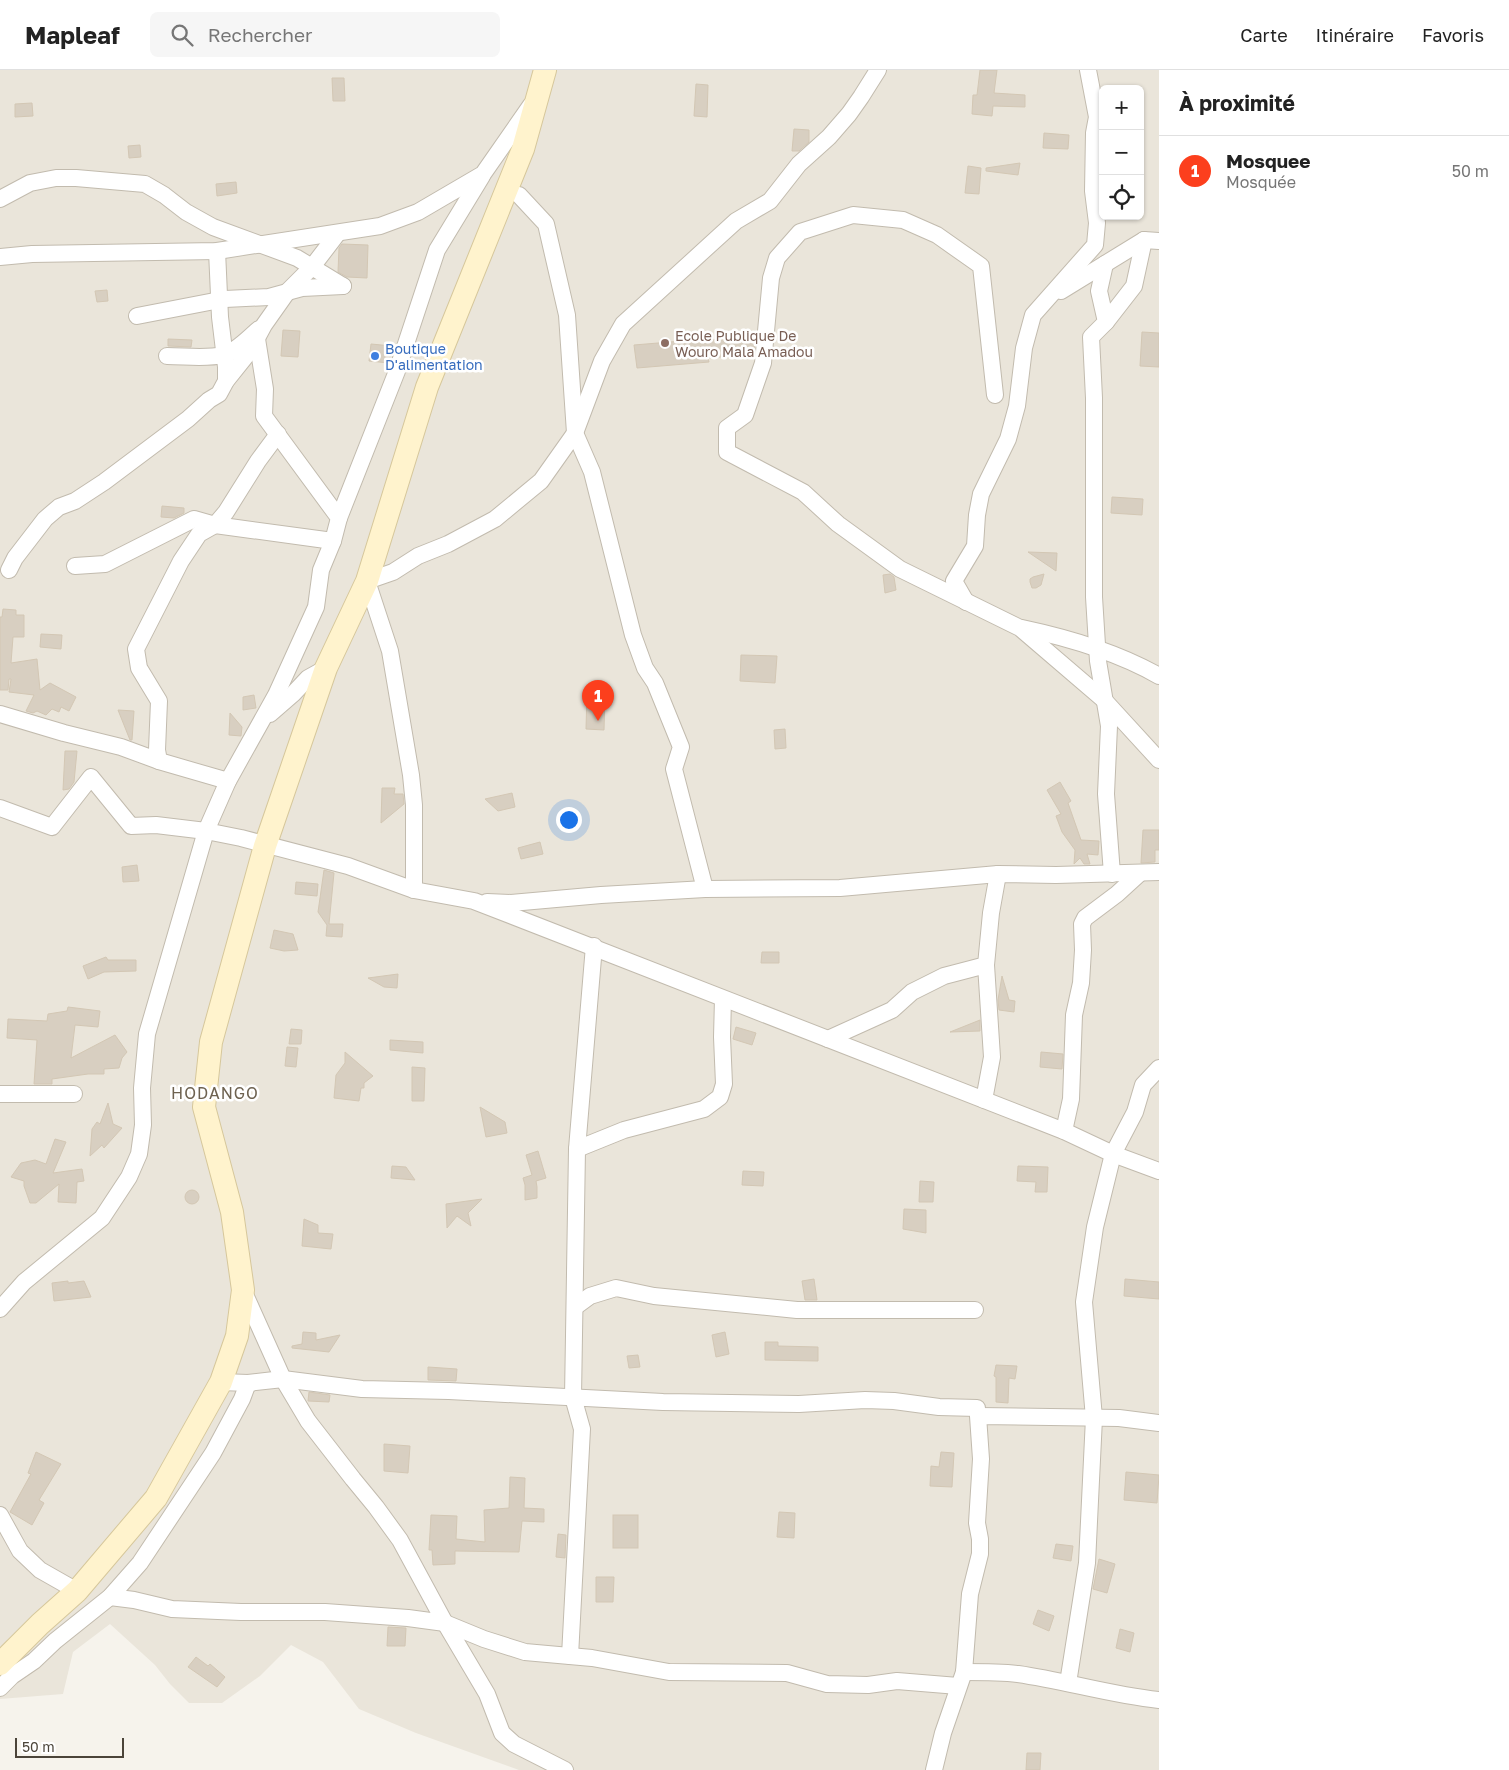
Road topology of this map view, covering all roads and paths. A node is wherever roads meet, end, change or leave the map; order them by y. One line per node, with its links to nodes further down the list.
1 (545, 70): 4 (street); 31 (main road)
2 (878, 70): 24 (street)
3 (1088, 70): 15 (street)
4 (483, 174): 7 (street); 26 (street)
5 (519, 196): 24 (street)
6 (0, 199): 9 (street)
7 (338, 233): 9 (street); 13 (street)
8 (1152, 240): 12 (street); 18 (street)
9 (258, 244): 10 (street); 13 (street)
10 (217, 251): 11 (street); 16 (street)
11 (0, 257)
12 (1104, 264): 15 (street); 18 (street)
13 (312, 267): 14 (street); 14 (street)
14 (288, 291): 16 (street); 19 (street)
15 (1046, 299): 32 (street)
16 (219, 300): 17 (street); 20 (street)
17 (137, 316)
18 (1106, 322): 34 (street)
19 (260, 332): 20 (street); 22 (street); 25 (street)
20 (224, 355): 21 (street); 22 (street)
21 (167, 356)
22 (226, 381): 30 (street)
23 (996, 394): 32 (street)
24 (575, 432): 31 (street); 50 (street)
25 (278, 434): 26 (street); 27 (street)
26 (339, 518): 28 (street)
27 (215, 525): 28 (street); 29 (street); 41 (street)
28 (333, 541): 39 (street)
29 (75, 566)
30 (9, 570)
31 (367, 581): 35 (main road); 51 (street)
32 (966, 602): 33 (street)
33 (1020, 628): 34 (street); 37 (street)
34 (1097, 649): 36 (street); 37 (street)
35 (326, 668): 39 (street); 45 (main road)
36 (1159, 676)
37 (1104, 700): 40 (street); 49 (street)
38 (0, 714): 41 (street)
39 (259, 724): 42 (street)
40 (1159, 760)
41 (159, 761): 42 (street)
42 (228, 781): 44 (street)
43 (0, 808): 44 (street)
44 (206, 831): 45 (street); 67 (street)
45 (265, 846): 51 (street); 65 (main road)
46 (1159, 872): 47 (street)
47 (1140, 873): 49 (street); 61 (street)
48 (998, 874): 49 (street); 50 (street); 54 (street)
49 (1112, 874)
50 (705, 889): 52 (street)
51 (414, 890): 52 (street)
52 (474, 901): 53 (street)
53 (594, 946): 55 (street); 62 (street)
54 (986, 965): 56 (street); 60 (street)
55 (723, 999): 56 (street); 62 (street)
56 (828, 1040): 60 (street)
57 (1159, 1068): 63 (street)
58 (0, 1094): 59 (street)
59 (74, 1094)
60 (984, 1100): 61 (street)
61 (1064, 1131): 63 (street)
62 (577, 1149): 66 (street)
63 (1113, 1154): 64 (street); 74 (street)
64 (1159, 1171)
65 (243, 1290): 69 (street); 70 (main road)
66 (575, 1307): 68 (street); 72 (street)
67 (0, 1309)
68 (975, 1310)
69 (283, 1380): 71 (street); 72 (street); 79 (street)
70 (221, 1382): 71 (street); 77 (main road)
71 (248, 1383): 78 (street)
72 (573, 1396): 73 (street); 80 (street)
73 (977, 1408)
74 (1094, 1418): 75 (street); 82 (street); 83 (street)
75 (1159, 1423)
76 (0, 1515): 77 (street)
77 (77, 1591): 81 (main road)
78 (110, 1597): 79 (street); 84 (street)
79 (445, 1623): 80 (street); 86 (street)
80 (570, 1656): 82 (street)
81 (0, 1664)
82 (961, 1679): 83 (street); 87 (street)
83 (1068, 1683): 85 (street)
84 (0, 1688)
85 (1159, 1700)
86 (565, 1770)
87 (934, 1770)

